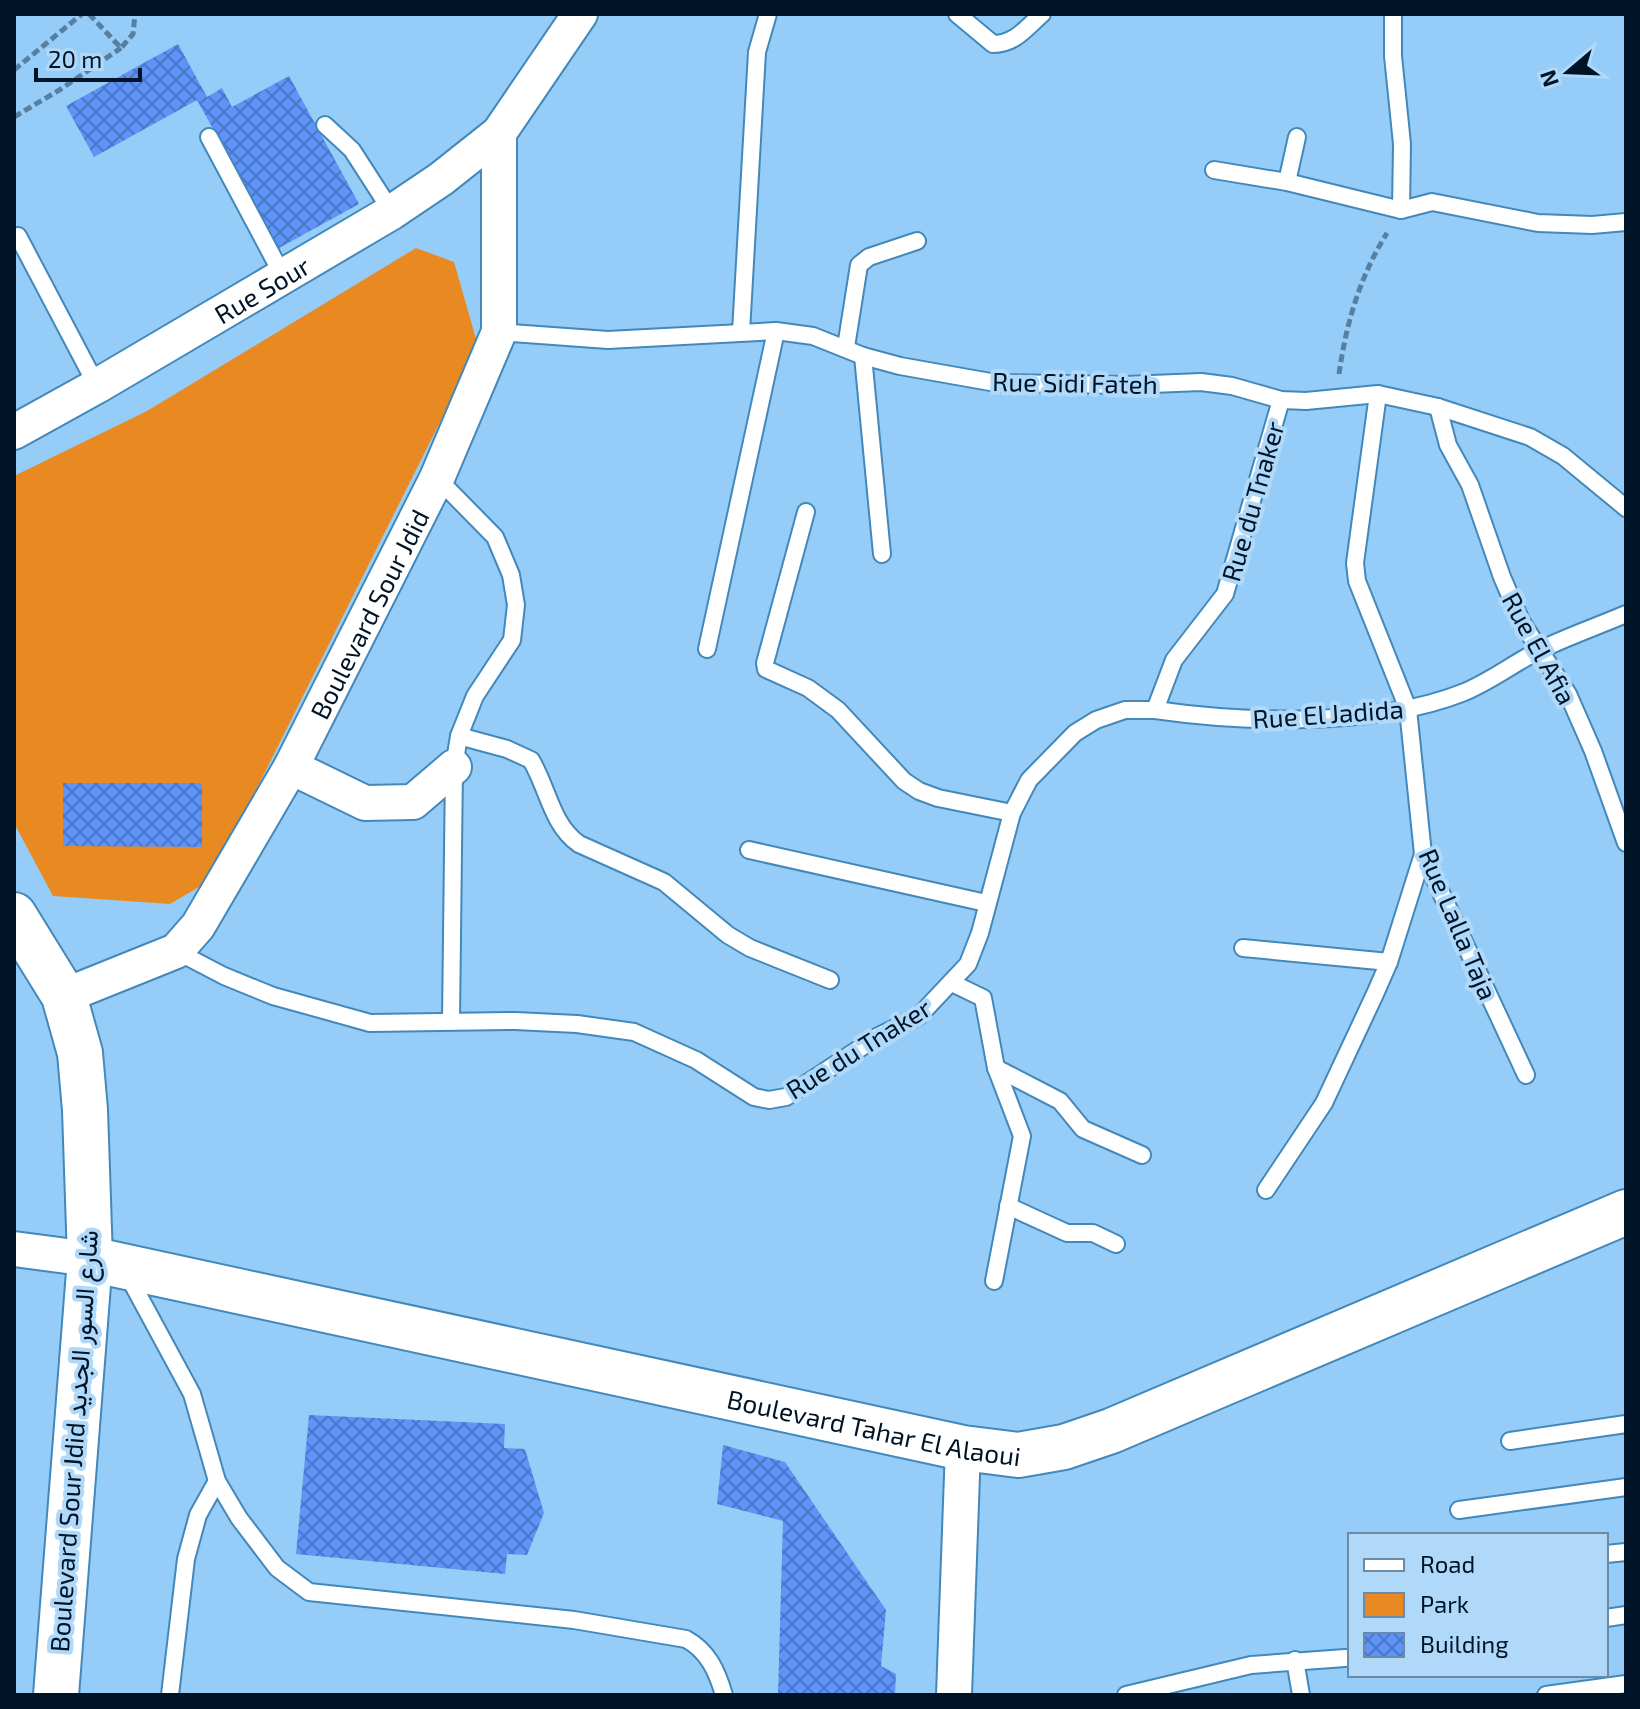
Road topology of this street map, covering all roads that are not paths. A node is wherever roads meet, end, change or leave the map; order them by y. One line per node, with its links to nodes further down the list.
1 (580, 14): 7 (street, Rue Sour)
2 (768, 14): 20 (lane)
3 (957, 14): 4 (lane)
4 (1042, 14)
5 (1393, 14): 12 (lane)
6 (325, 125): 13 (lane)
7 (499, 133): 13 (street, Rue Sour); 19 (street, Boulevard Sour Jdid)
8 (209, 137): 17 (lane)
9 (1297, 137): 11 (lane)
10 (1214, 170): 11 (lane)
11 (1287, 182): 12 (lane)
12 (1401, 210): 14 (lane)
13 (392, 212): 17 (street, Rue Sour)
14 (1626, 222)
15 (18, 236): 23 (lane)
16 (917, 241): 21 (lane)
17 (283, 276): 23 (street, Rue Sour)
18 (776, 331): 20 (lane, Rue Sidi Fateh); 21 (lane, Rue Sidi Fateh); 33 (lane)
19 (499, 332): 20 (lane, Rue Sidi Fateh); 28 (street, Boulevard Sour Jdid)
20 (741, 332)
21 (846, 347): 22 (lane, Rue Sidi Fateh)
22 (863, 356): 25 (lane, Rue Sidi Fateh); 31 (lane)
23 (97, 386): 27 (street, Rue Sour)
24 (1378, 394): 25 (lane, Rue Sidi Fateh); 26 (lane, Rue Sidi Fateh); 35 (lane, Rue Lalla Taja)
25 (1281, 400): 36 (lane, Rue du Tnaker)
26 (1438, 407): 29 (lane, Rue Sidi Fateh); 34 (lane, Rue El Afia)
27 (14, 432)
28 (437, 478): 37 (lane); 38 (street, Boulevard Sour Jdid)
29 (1626, 508)
30 (806, 512): 39 (lane)
31 (882, 554)
32 (1626, 614): 34 (lane, Rue El Jadida)
33 (707, 649)
34 (1541, 650): 35 (lane, Rue El Jadida); 40 (lane, Rue El Afia)
35 (1408, 709): 36 (lane, Rue El Jadida); 42 (lane, Rue Lalla Taja)
36 (1155, 710): 39 (lane, Rue du Tnaker)
37 (456, 752): 38 (street); 48 (lane); 51 (lane)
38 (291, 767): 46 (street, Boulevard Sour Jdid)
39 (1012, 813): 43 (lane, Rue du Tnaker)
40 (1626, 843)
41 (749, 850): 43 (lane)
42 (1423, 854): 47 (lane); 53 (lane, Rue Lalla Taja)
43 (986, 903): 49 (lane, Rue du Tnaker)
44 (14, 915): 50 (street, Boulevard Sour Jdid شارع السور الجديد)
45 (1243, 948): 47 (lane)
46 (176, 951): 50 (street, Boulevard Sour Jdid); 51 (lane, Rue du Tnaker)
47 (1389, 962): 55 (lane)
48 (830, 980)
49 (952, 983): 51 (lane, Rue du Tnaker); 52 (lane)
50 (64, 996): 60 (street, Boulevard Sour Jdid شارع السور الجديد)
51 (451, 1021)
52 (996, 1068): 54 (lane); 56 (lane)
53 (1526, 1075)
54 (1142, 1155)
55 (1266, 1190)
56 (1008, 1206): 58 (lane); 61 (lane)
57 (1626, 1212): 64 (street, Boulevard Tahar El Alaoui)
58 (1116, 1244)
59 (14, 1249): 60 (street)
60 (106, 1263): 64 (street, Boulevard Tahar El Alaoui); 65 (lane); 71 (street, Boulevard Sour Jdid شارع السور الجديد)
61 (994, 1281)
62 (1626, 1424): 63 (lane)
63 (1510, 1441)
64 (963, 1448): 74 (street)
65 (217, 1481): 72 (lane); 73 (lane)
66 (1626, 1487): 67 (lane)
67 (1459, 1510)
68 (1345, 1658): 69 (lane)
69 (1295, 1660): 75 (lane); 76 (lane)
70 (1626, 1684): 77 (lane)
71 (56, 1695)
72 (170, 1695)
73 (724, 1695)
74 (954, 1695)
75 (1126, 1695)
76 (1301, 1695)
77 (1546, 1695)

